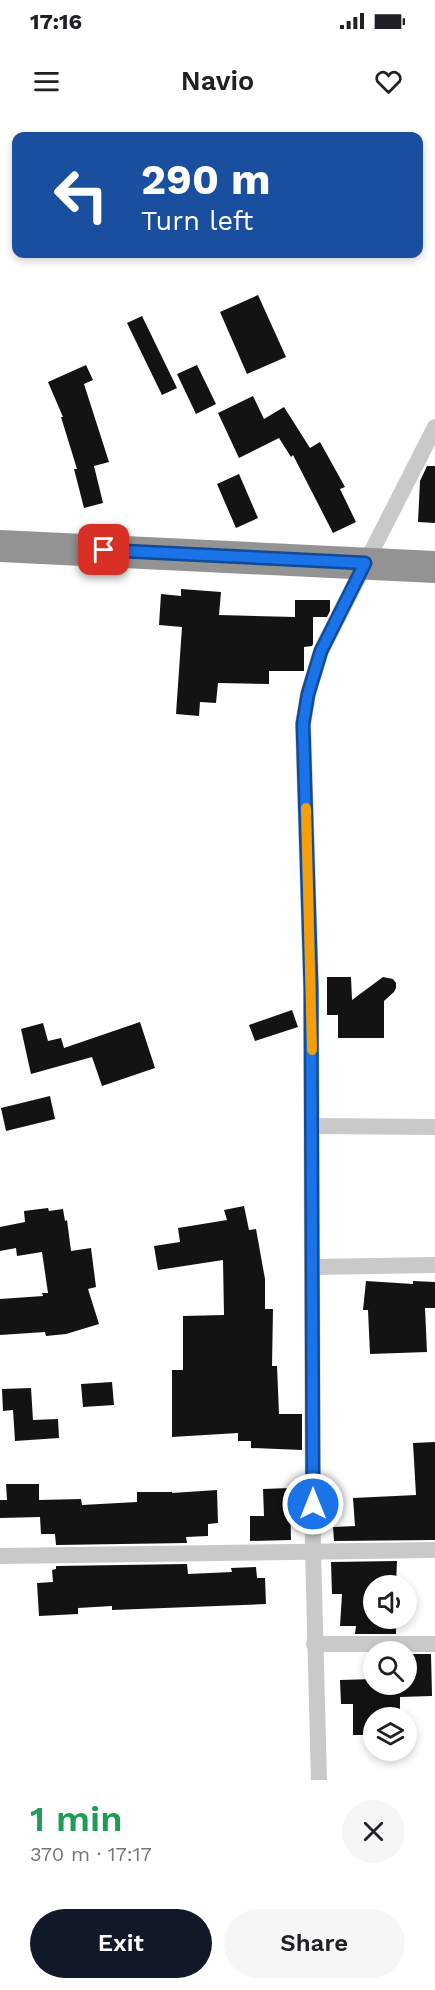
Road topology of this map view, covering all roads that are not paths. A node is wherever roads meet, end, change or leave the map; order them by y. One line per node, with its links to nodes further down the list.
1 (435, 427): 3 (street)
2 (0, 546): 3 (highway)
3 (365, 563): 4 (highway); 5 (street)
4 (435, 567)
5 (313, 1126): 6 (street); 8 (street)
6 (435, 1126)
7 (435, 1265): 8 (street)
8 (314, 1268): 10 (street)
9 (435, 1550): 10 (street)
10 (313, 1551): 11 (street); 12 (street)
11 (0, 1556)
12 (314, 1644): 13 (street); 14 (street)
13 (435, 1644)
14 (319, 1780)

